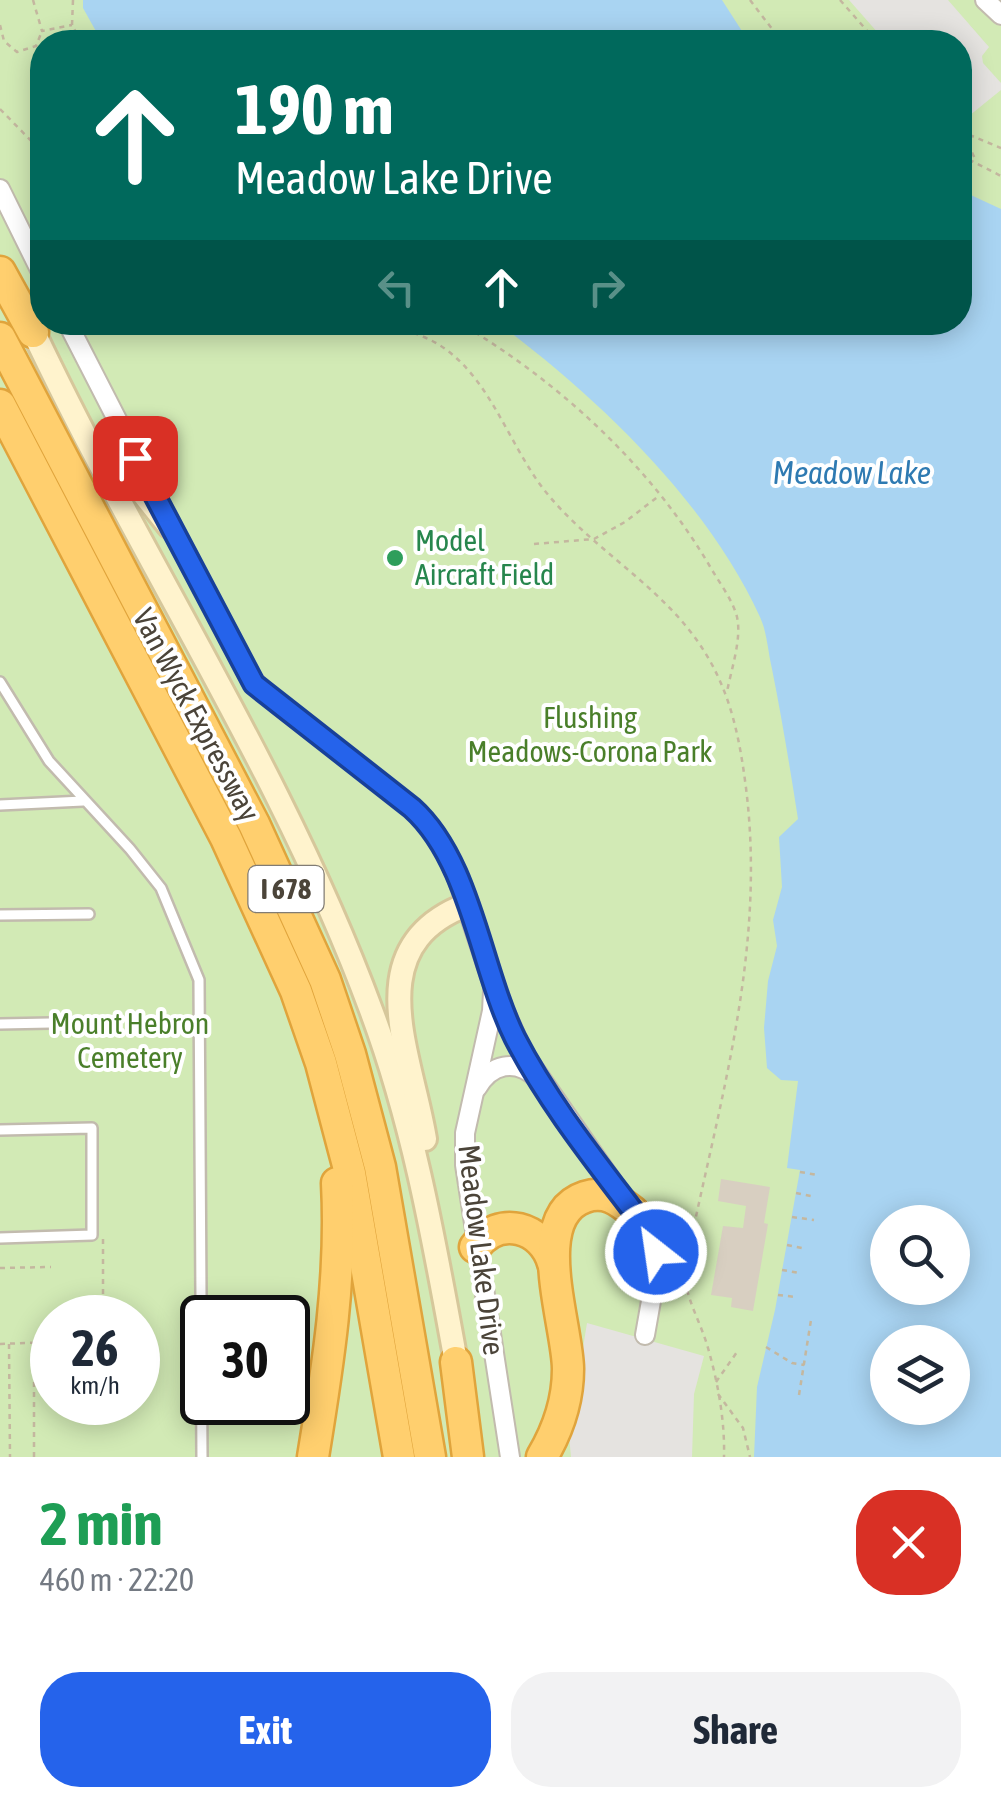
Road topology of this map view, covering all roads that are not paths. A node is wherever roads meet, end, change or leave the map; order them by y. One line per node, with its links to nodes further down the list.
1 (985, 0): 2 (street)
2 (1001, 15)
3 (0, 189): 4 (street)
4 (30, 250)
5 (0, 260): 7 (street)
6 (0, 272): 8 (highway)
7 (30, 325)
8 (30, 327)
9 (35, 335): 12 (street)
10 (74, 335): 14 (street)
11 (0, 338): 38 (highway, Van Wyck Expressway / I 678)
12 (64, 390): 14 (street); 29 (street)
13 (0, 405): 26 (highway, Van Wyck Expressway / I 678)
14 (169, 526): 18 (street)
15 (0, 682): 16 (lane)
16 (83, 801): 17 (lane); 35 (lane)
17 (0, 804)
18 (466, 905): 21 (street); 29 (street)
19 (88, 914): 20 (lane)
20 (0, 916)
21 (493, 986): 24 (street); 25 (street, Meadow Lake Drive)
22 (101, 1022): 23 (lane)
23 (0, 1024)
24 (541, 1082): 25 (street); 28 (street)
25 (474, 1094): 31 (street, Meadow Lake Drive)
26 (332, 1100): 36 (highway); 37 (highway, Van Wyck Expressway / I 678)
27 (0, 1130): 30 (lane)
28 (634, 1212): 32 (highway); 33 (street)
29 (433, 1227): 34 (street)
30 (0, 1238)
31 (475, 1247): 32 (highway); 40 (street, Meadow Lake Drive)
32 (554, 1263): 41 (highway)
33 (645, 1335)
34 (456, 1362): 39 (highway)
35 (202, 1457)
36 (314, 1457)
37 (398, 1457)
38 (430, 1457)
39 (470, 1457)
40 (510, 1457)
41 (542, 1457)

